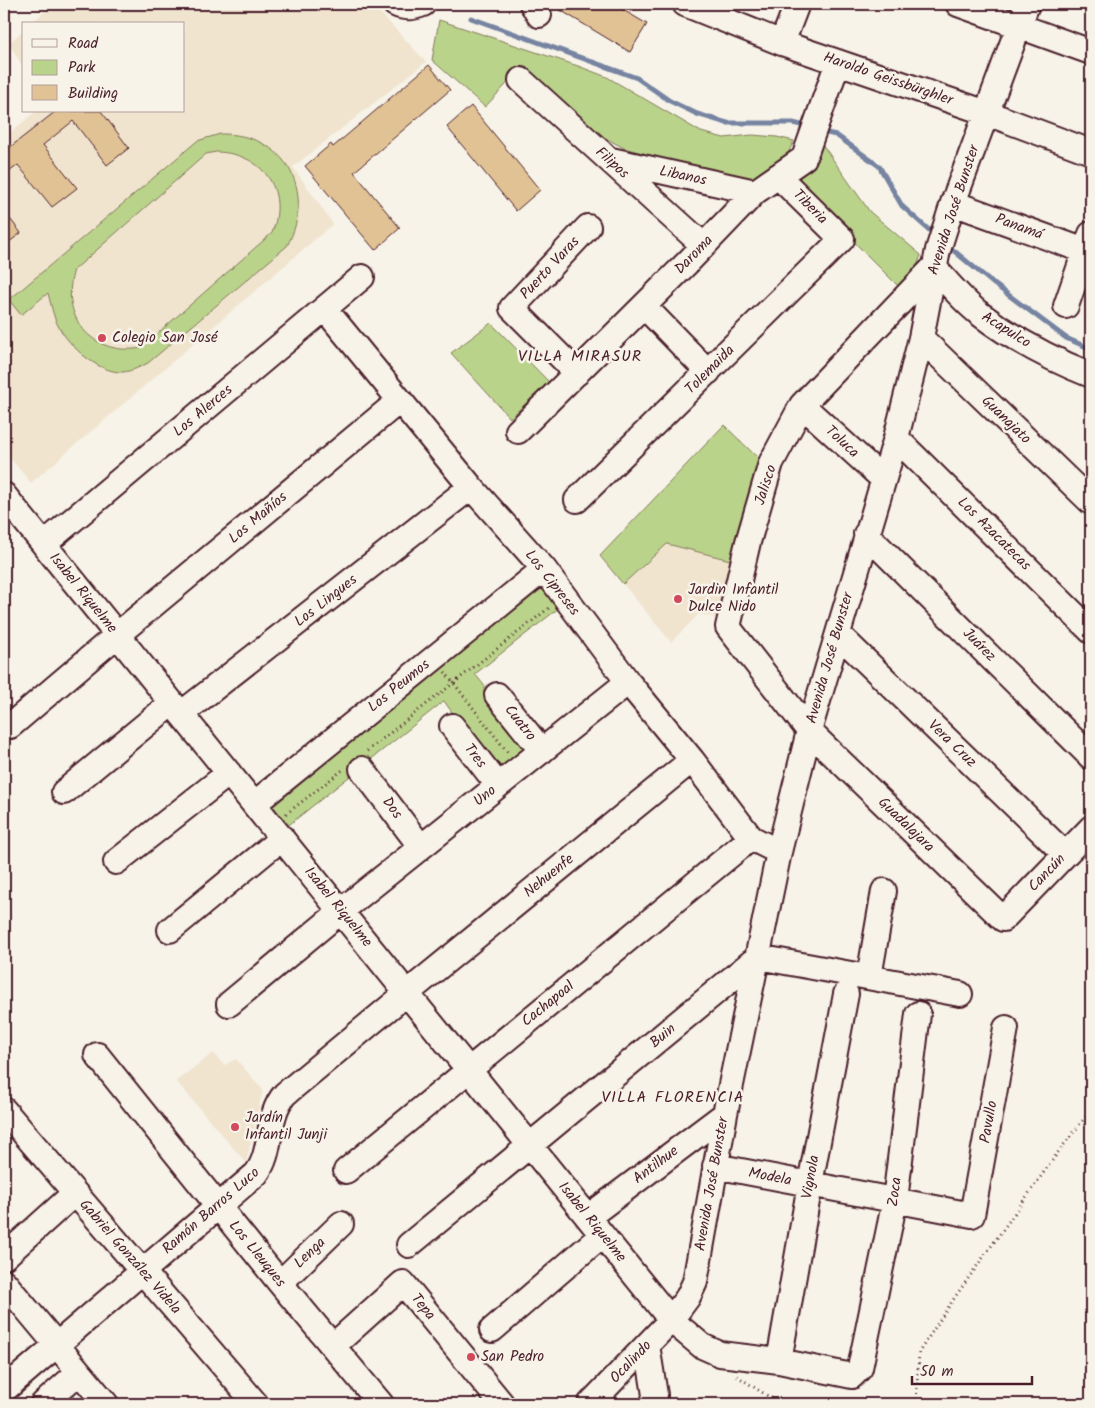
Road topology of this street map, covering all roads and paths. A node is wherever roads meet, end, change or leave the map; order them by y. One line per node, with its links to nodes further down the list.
1 (395, 4): 2 (street)
2 (423, 4)
3 (685, 4): 8 (street, Haroldo Geissbürghler)
4 (797, 4): 8 (street)
5 (958, 4): 7 (street)
6 (1027, 4): 7 (street, Avenida José Bunster)
7 (1019, 27): 9 (street); 12 (street, Avenida José Bunster)
8 (782, 43): 10 (street, Haroldo Geissbürghler)
9 (1091, 52)
10 (838, 62): 12 (street, Haroldo Geissbürghler); 15 (street, Daroma)
11 (521, 80): 14 (street, Filipos)
12 (987, 113): 13 (street, Haroldo Geissbürghler); 17 (street, Avenida José Bunster)
13 (1091, 152)
14 (610, 160): 16 (street, Libanos); 21 (street, Filipos)
15 (778, 176): 16 (street, Daroma); 19 (street, Tiberia)
16 (756, 192): 21 (street, Daroma)
17 (954, 203): 20 (street, Panamá); 22 (street, Avenida José Bunster)
18 (588, 227): 29 (street, Puerto Varas)
19 (842, 239): 28 (street, Tolemaida)
20 (1088, 243): 25 (street)
21 (703, 245): 24 (street, Daroma)
22 (934, 267): 27 (street, Avenida José Bunster); 30 (street, Acapulco); 32 (street, Jalisco)
23 (362, 277): 26 (street, Los Alerces)
24 (644, 306): 28 (street); 29 (street, Daroma)
25 (1066, 306)
26 (326, 309): 31 (street, Los Cipreses); 41 (street, Los Alerces)
27 (921, 338): 34 (street, Avenida José Bunster); 39 (street, Guanajato)
28 (708, 372): 38 (street, Tolemaida)
29 (577, 373): 33 (street, Daroma)
30 (1091, 375)
31 (399, 401): 36 (street, Los Cipreses); 45 (street, Los Mañíos)
32 (802, 405): 35 (street, Toluca); 54 (street, Jalisco)
33 (518, 431)
34 (896, 438): 35 (street, Avenida José Bunster); 44 (street, Los Azacatecas)
35 (883, 480): 40 (street, Avenida José Bunster)
36 (471, 487): 42 (street, Los Cipreses); 51 (street, Los Lingues)
37 (4, 495): 41 (street, Isabel Riquelme)
38 (577, 500)
39 (1091, 502)
40 (866, 534): 46 (street, Avenida José Bunster); 56 (street, Juárez)
41 (44, 544): 45 (street, Isabel Riquelme)
42 (544, 569): 43 (street, Los Cipreses); 47 (street, Los Peumos)
43 (563, 596): 48 (street, Los Cipreses); 49 (path)
44 (1091, 631)
45 (117, 634): 51 (street, Isabel Riquelme); 52 (street, Los Mañíos)
46 (838, 634): 54 (street, Avenida José Bunster); 69 (street, Vera Cruz)
47 (434, 658): 49 (path); 63 (street, Los Peumos)
48 (628, 682): 55 (street, Uno); 57 (street, Los Cipreses)
49 (454, 683): 58 (path); 59 (path)
50 (497, 694): 55 (street, Cuatro)
51 (177, 709): 60 (street, Isabel Riquelme); 62 (street, Los Lingues)
52 (10, 726)
53 (452, 726): 61 (street, Tres)
54 (809, 731): 68 (street, Avenida José Bunster); 73 (street, Guadalajara)
55 (542, 751): 59 (street, Uno)
56 (1091, 757)
57 (692, 760): 66 (street, Los Cipreses); 77 (street, Nehuenfe)
58 (357, 763): 65 (path); 67 (street, Dos)
59 (520, 768): 61 (street, Uno)
60 (229, 773): 63 (street, Isabel Riquelme); 70 (street)
61 (498, 786): 67 (street, Uno)
62 (64, 792)
63 (254, 804): 65 (street, Isabel Riquelme)
64 (1091, 828): 69 (street, Cancún)
65 (276, 832): 72 (street, Isabel Riquelme); 74 (street)
66 (751, 838): 68 (street, Los Cipreses); 84 (street, Cachapoal)
67 (421, 847): 72 (street, Uno)
68 (779, 852): 75 (street, Avenida José Bunster)
69 (1065, 854): 73 (street, Cancún)
70 (116, 862)
71 (884, 892): 76 (street)
72 (340, 911): 77 (street, Isabel Riquelme); 80 (street, Uno)
73 (1003, 919)
74 (170, 930)
75 (758, 957): 76 (street); 87 (street, Avenida José Bunster); 88 (street, Buin)
76 (869, 977): 79 (street)
77 (406, 993): 84 (street, Isabel Riquelme); 94 (street, Ramón Barros Luco)
78 (846, 994): 91 (street, Vignola)
79 (960, 994)
80 (229, 1004)
81 (918, 1014): 93 (street, Zoca)
82 (1006, 1028): 95 (street, Pavullo)
83 (97, 1056): 94 (street, Los Lleuques)
84 (468, 1069): 88 (street, Isabel Riquelme); 90 (street, Cachapoal)
85 (4, 1110): 92 (street, Gabriel González Videla)
86 (1091, 1110): 120 (path)
87 (725, 1114): 89 (street, Avenida José Bunster); 97 (street, Antilhue)
88 (530, 1146): 97 (street, Isabel Riquelme); 98 (street, Buin)
89 (715, 1166): 91 (street, Modela); 103 (street, Avenida José Bunster)
90 (346, 1171)
91 (810, 1184): 93 (street, Modela); 109 (street, Vignola)
92 (74, 1193): 99 (street); 100 (street, Gabriel González Videla)
93 (895, 1200): 95 (street, Modela); 109 (street, Zoca)
94 (218, 1206): 100 (street, Ramón Barros Luco); 102 (street, Los Lleuques)
95 (972, 1215)
96 (341, 1224): 102 (street, Lenga)
97 (595, 1226): 103 (street, Isabel Riquelme); 104 (street, Antilhue)
98 (409, 1245)
99 (4, 1257)
100 (142, 1272): 105 (street, Ramón Barros Luco); 114 (street, Gabriel González Videla)
101 (4, 1282): 105 (street)
102 (280, 1282): 106 (street, Los Lleuques)
103 (671, 1320): 107 (street, Ocalindo); 108 (street, Isabel Riquelme)
104 (492, 1330)
105 (57, 1345): 110 (street); 111 (street, Ramón Barros Luco)
106 (333, 1346): 115 (street, Los Lleuques); 116 (street, Tepa)
107 (647, 1346): 117 (street, Ocalindo); 118 (street)
108 (720, 1354): 109 (street); 119 (path)
109 (779, 1361)
110 (79, 1372): 112 (street); 113 (street)
111 (4, 1390)
112 (43, 1404)
113 (106, 1404)
114 (256, 1404)
115 (381, 1404)
116 (502, 1404)
117 (590, 1404)
118 (653, 1404)
119 (780, 1404)
120 (916, 1404)

